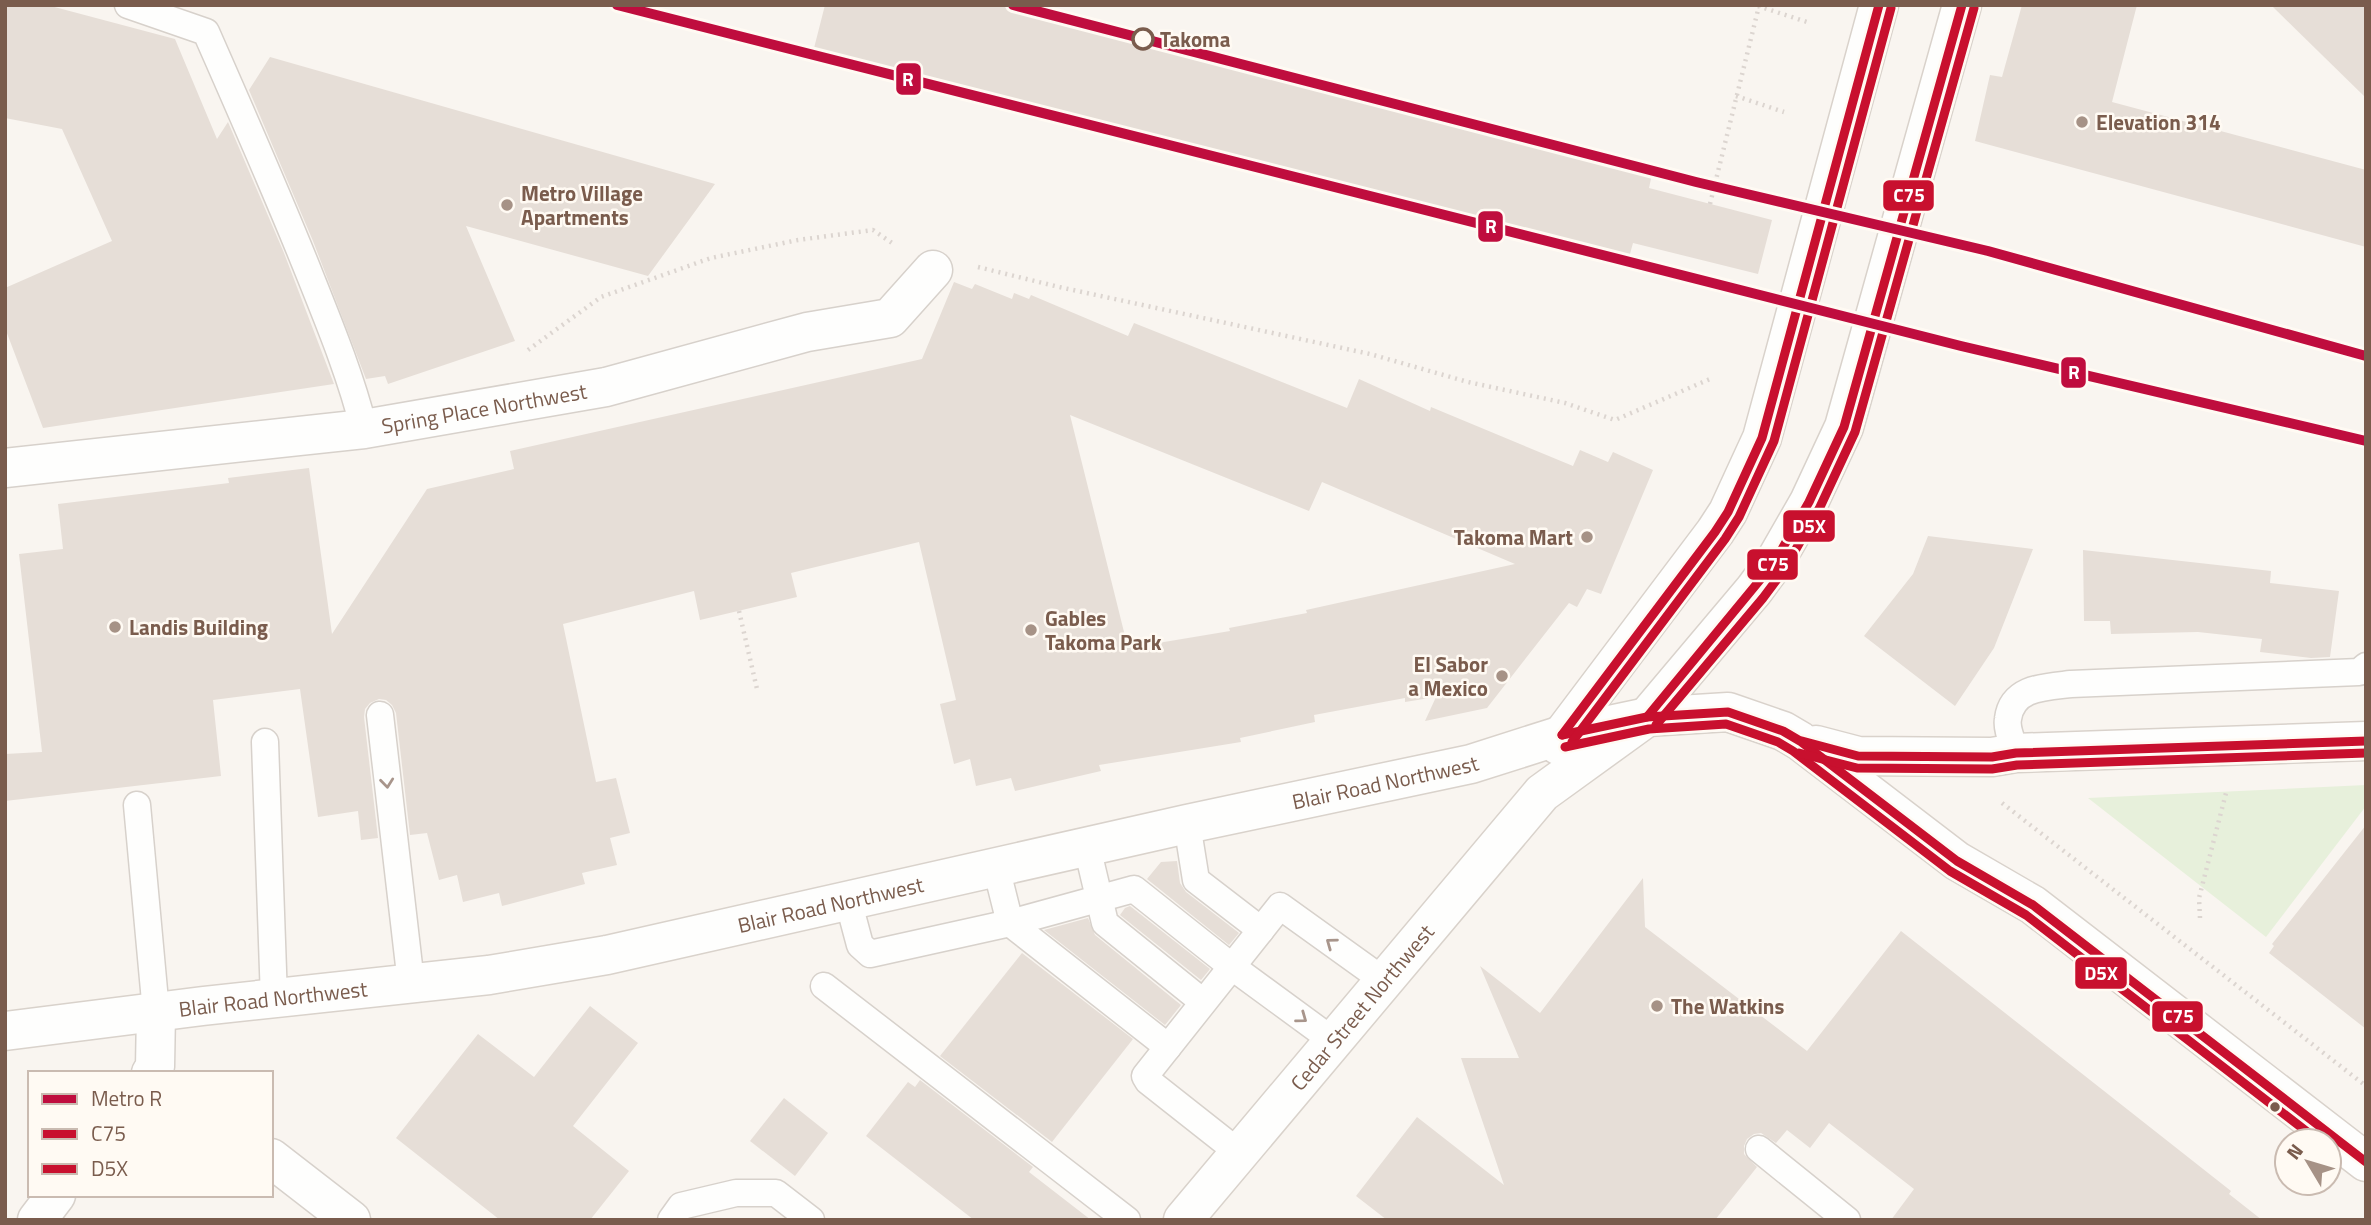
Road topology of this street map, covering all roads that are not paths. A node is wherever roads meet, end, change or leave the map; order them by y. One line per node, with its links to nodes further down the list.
1 (128, 5): 5 (lane)
2 (1879, 5): 10 (main road, Cedar Street Northwest)
3 (1962, 5): 9 (main road, Cedar Street Northwest)
4 (933, 270): 5 (main road, Spring Place Northwest)
5 (364, 429): 6 (main road, Spring Place Northwest)
6 (5, 468)
7 (2366, 666): 14 (lane)
8 (380, 715): 26 (lane, one-way to 26)
9 (1647, 717): 10 (main road, Blair Road Northwest); 11 (main road, Blair Road Northwest); 15 (main road, Cedar Street Northwest)
10 (1562, 734): 15 (main road, Cedar Street Northwest); 17 (main road, Blair Road Northwest)
11 (1800, 741): 14 (main road); 38 (main road)
12 (2366, 741): 14 (main road)
13 (265, 742): 28 (lane)
14 (2016, 753)
15 (1542, 793): 25 (main road, Cedar Street Northwest)
16 (137, 805): 30 (lane)
17 (1187, 824): 18 (main road, Blair Road Northwest); 23 (lane)
18 (1087, 847): 19 (main road, Blair Road Northwest); 20 (lane)
19 (996, 867): 21 (main road, Blair Road Northwest); 22 (lane)
20 (1099, 898): 22 (lane); 24 (lane); 29 (lane)
21 (848, 900): 22 (lane); 26 (main road, Blair Road Northwest)
22 (1010, 923): 33 (lane)
23 (1261, 930): 24 (lane); 25 (lane, one-way to 23)
24 (1231, 966): 29 (lane); 32 (lane, one-way to 32)
25 (1382, 980): 32 (main road, Cedar Street Northwest)
26 (411, 984): 28 (main road, Blair Road Northwest)
27 (824, 986): 44 (lane)
28 (274, 999): 30 (main road, Blair Road Northwest)
29 (1203, 1002): 33 (lane)
30 (156, 1012): 31 (main road, Blair Road Northwest); 34 (main road)
31 (5, 1031)
32 (1332, 1040): 36 (main road, Cedar Street Northwest)
33 (1168, 1047): 36 (lane)
34 (156, 1071)
35 (1759, 1149): 46 (lane)
36 (1238, 1152): 45 (main road, Cedar Street Northwest)
37 (273, 1160): 41 (main road)
38 (2366, 1161)
39 (54, 1197): 40 (main road)
40 (37, 1220)
41 (351, 1220)
42 (671, 1220): 43 (lane)
43 (811, 1220)
44 (1127, 1220)
45 (1183, 1220)
46 (1847, 1220)

